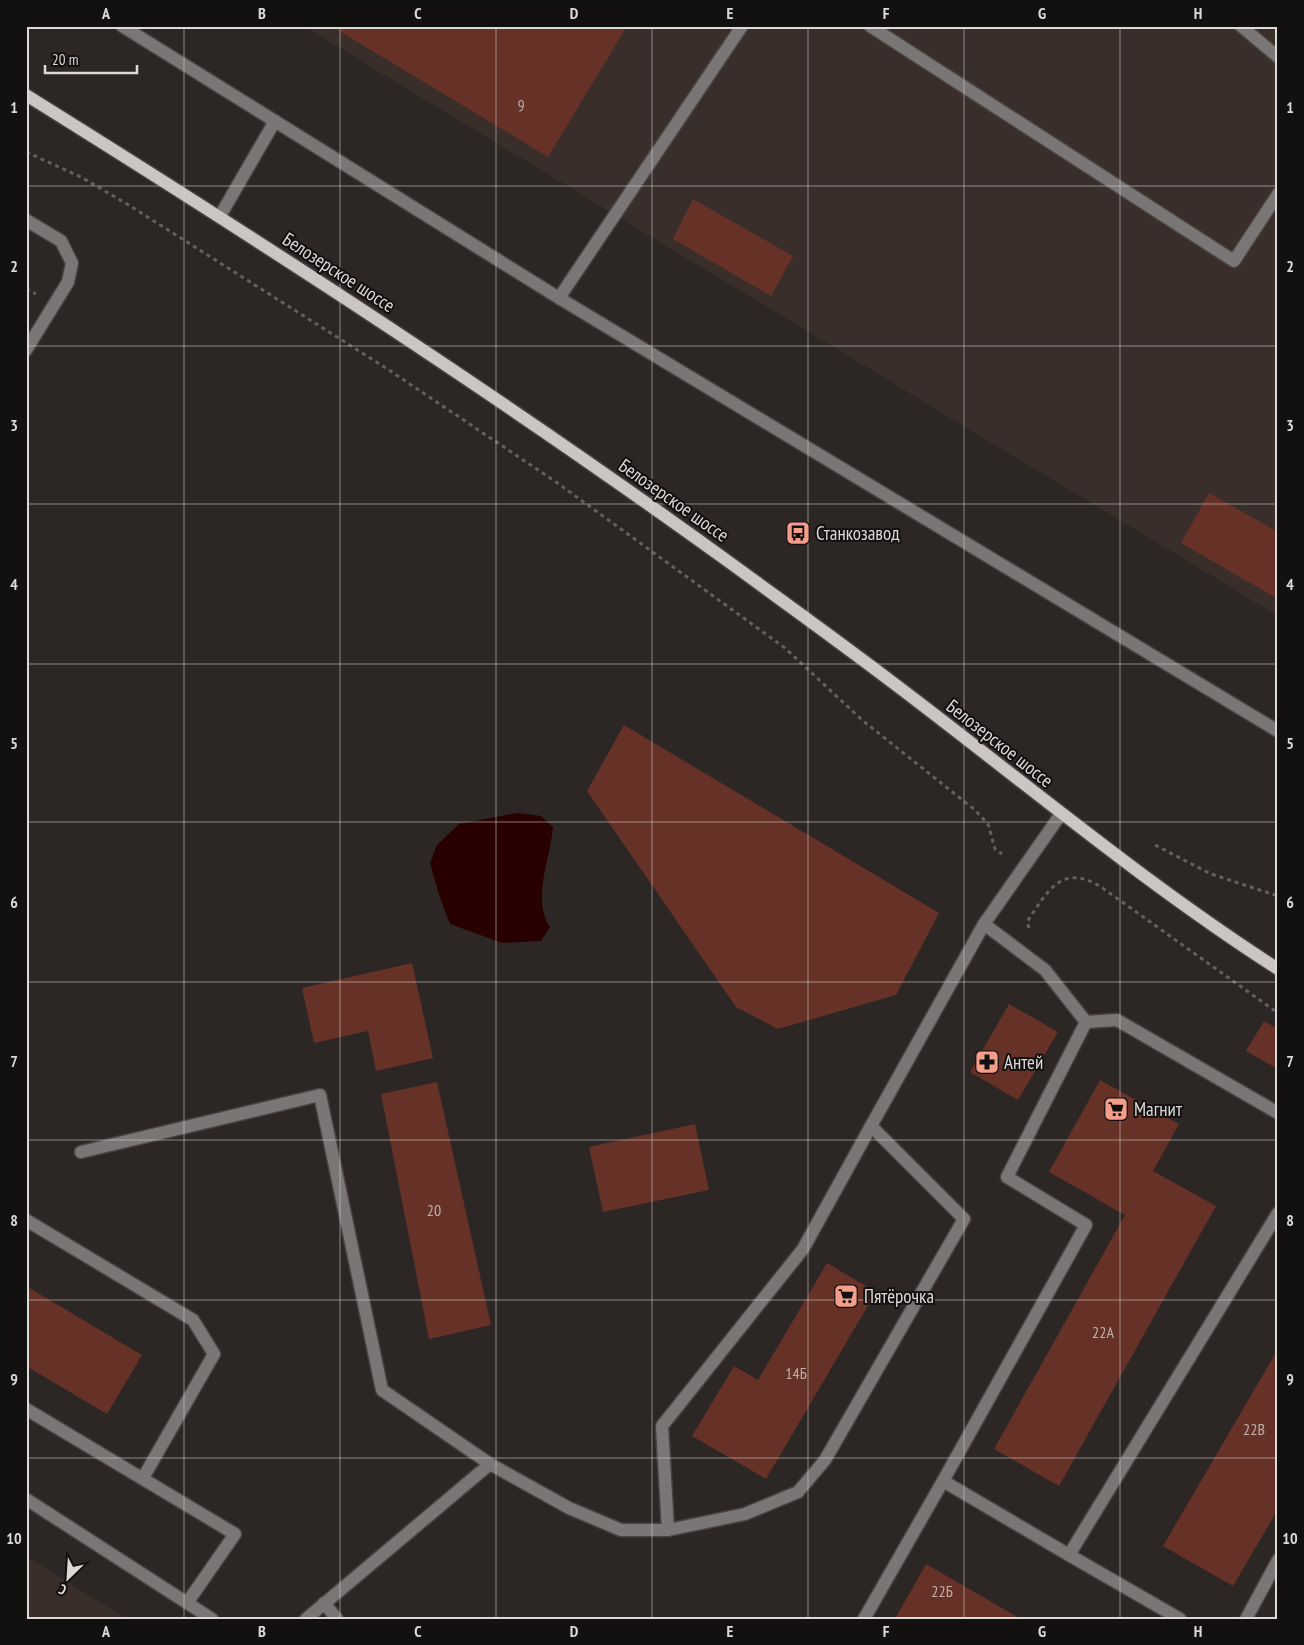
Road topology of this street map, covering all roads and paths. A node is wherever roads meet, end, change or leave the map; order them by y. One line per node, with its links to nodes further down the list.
1 (122, 26): 7 (street)
2 (742, 26): 12 (street)
3 (870, 26): 9 (street)
4 (1241, 26): 5 (street)
5 (1278, 57)
6 (26, 95): 10 (main road, Белозерское шоссе)
7 (275, 121): 10 (street); 12 (street)
8 (26, 152): 17 (path)
9 (1278, 194)
10 (220, 216): 15 (main road, Белозерское шоссе)
11 (26, 220): 13 (street)
12 (559, 298): 14 (street)
13 (26, 350)
14 (1278, 731)
15 (1061, 814): 21 (street); 23 (main road, Белозерское шоссе)
16 (1155, 845): 20 (path)
17 (1002, 854)
18 (1046, 884): 19 (path)
19 (1050, 887): 22 (path); 24 (path)
20 (1278, 896)
21 (984, 924): 25 (street); 27 (street)
22 (1030, 931)
23 (1278, 969)
24 (1278, 1013)
25 (1086, 1022): 26 (street); 34 (street)
26 (1278, 1113)
27 (872, 1126): 36 (street); 36 (street)
28 (81, 1152): 32 (street)
29 (1278, 1213): 37 (street)
30 (26, 1220): 33 (street)
31 (26, 1409): 33 (street)
32 (490, 1464): 36 (street); 40 (street)
33 (142, 1478): 39 (street)
34 (943, 1481): 37 (street); 44 (street)
35 (26, 1499): 39 (street)
36 (668, 1530)
37 (1069, 1555): 45 (street)
38 (1278, 1560): 46 (street)
39 (187, 1603): 41 (street)
40 (324, 1603): 42 (street); 43 (street)
41 (212, 1619)
42 (306, 1619)
43 (337, 1619)
44 (864, 1619)
45 (1180, 1619)
46 (1246, 1619)

